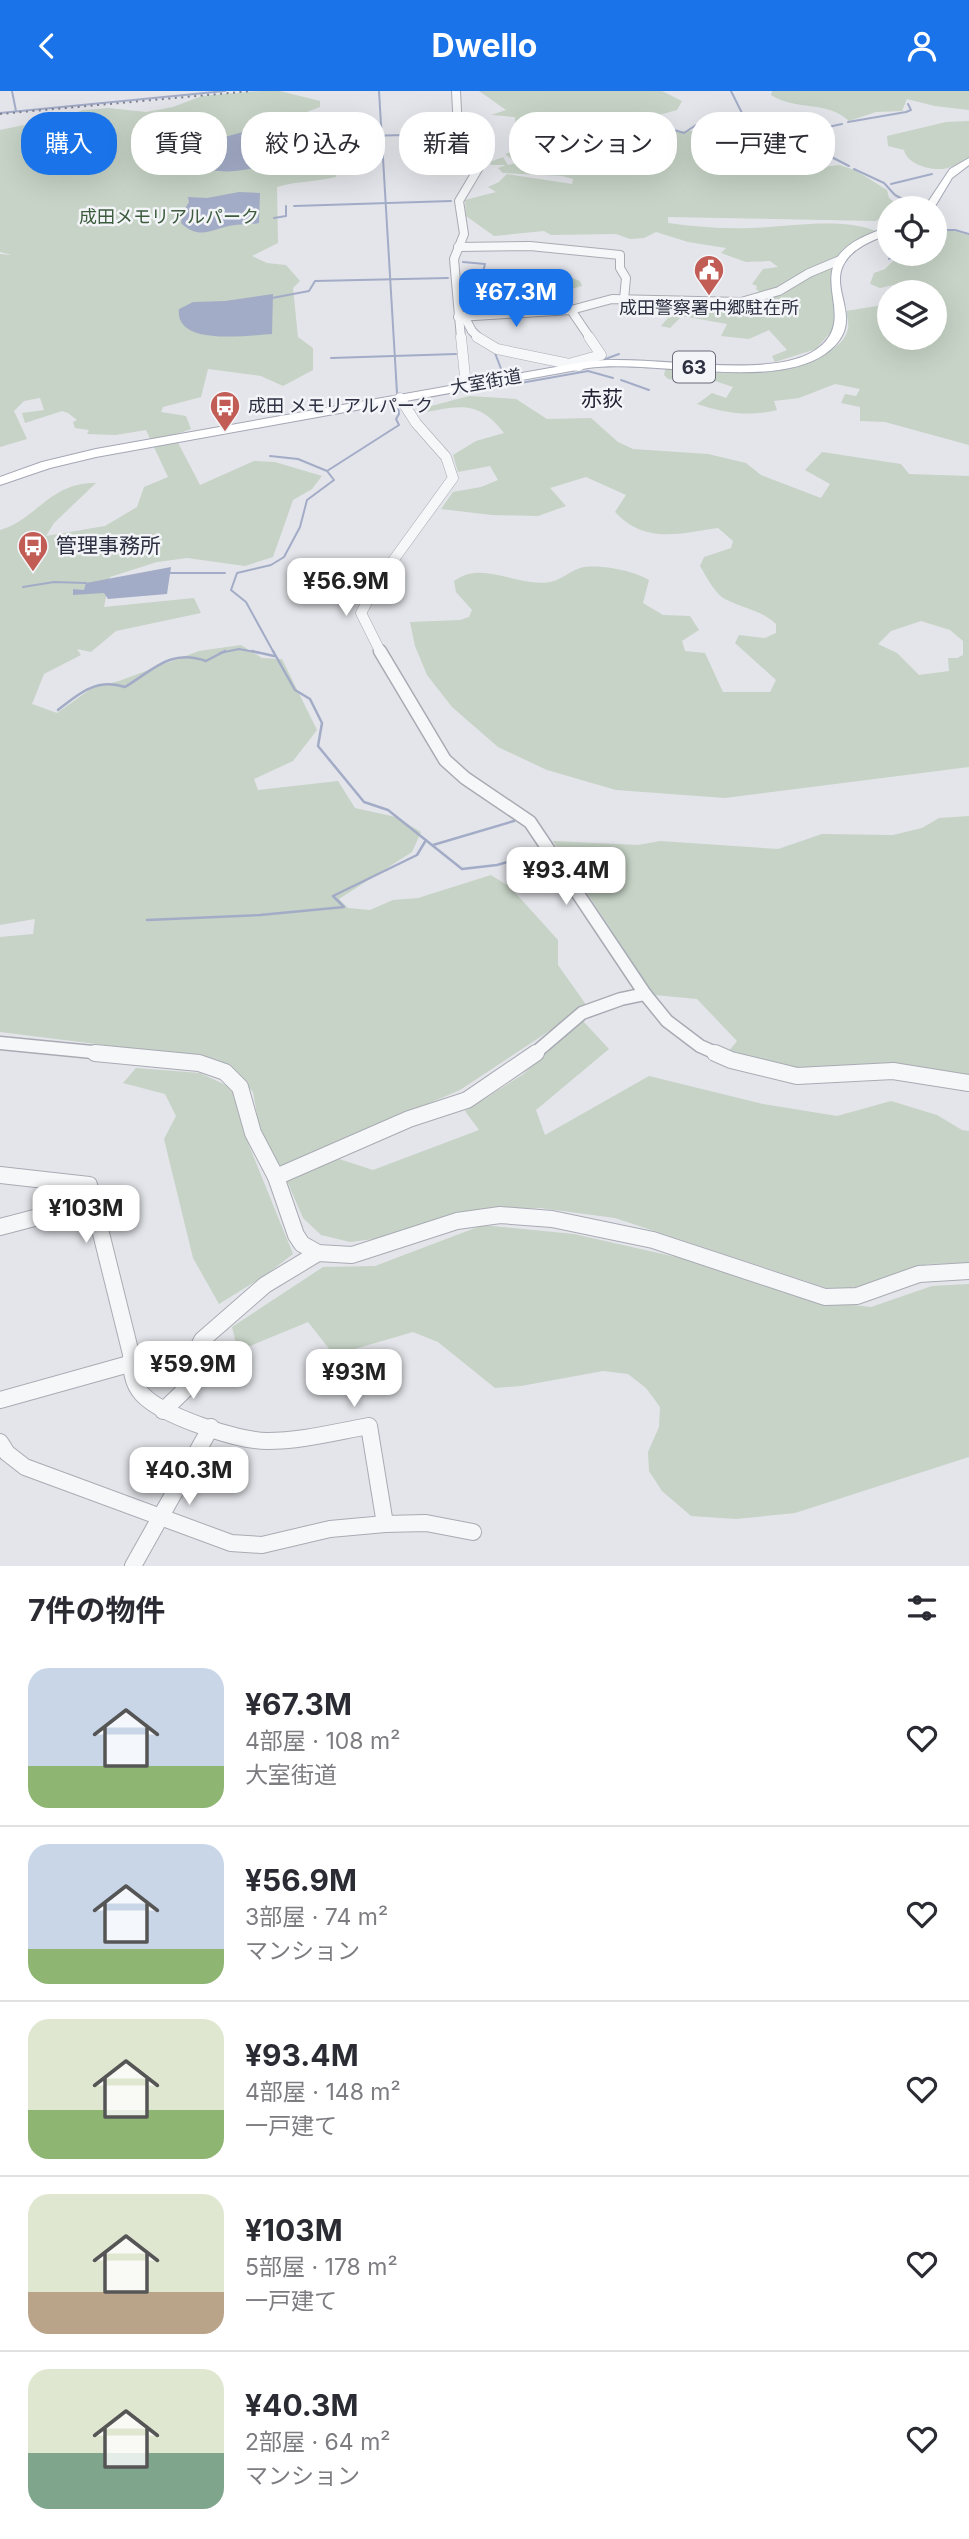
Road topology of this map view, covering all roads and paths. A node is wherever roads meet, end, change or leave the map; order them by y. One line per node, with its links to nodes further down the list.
1 (456, 91): 5 (street)
2 (969, 161): 3 (main road)
3 (935, 196)
4 (877, 236): 6 (main road)
5 (458, 247): 7 (street); 9 (street)
6 (840, 260): 7 (street); 12 (main road, 大室街道 / 63)
7 (624, 299): 8 (street)
8 (571, 310): 9 (street); 12 (street)
9 (461, 317): 10 (street); 11 (street)
10 (482, 342): 11 (street); 12 (street)
11 (462, 347): 13 (street)
12 (575, 365): 13 (main road, 大室街道 / 63)
13 (466, 386): 14 (main road, 大室街道 / 63)
14 (400, 398): 15 (main road, 大室街道 / 63); 16 (street)
15 (0, 481)
16 (645, 994): 18 (street); 20 (street)
17 (0, 1043): 20 (street)
18 (969, 1083)
19 (0, 1175): 21 (street)
20 (276, 1177): 23 (street)
21 (95, 1202): 22 (street); 25 (street)
22 (0, 1227)
23 (318, 1254): 24 (street); 27 (street)
24 (969, 1271)
25 (129, 1364): 26 (street); 27 (street)
26 (0, 1400)
27 (163, 1411): 28 (street)
28 (211, 1427): 30 (street); 31 (street)
29 (0, 1442): 30 (street)
30 (161, 1519): 31 (street); 33 (street)
31 (386, 1524): 32 (street)
32 (473, 1532)
33 (133, 1566)

